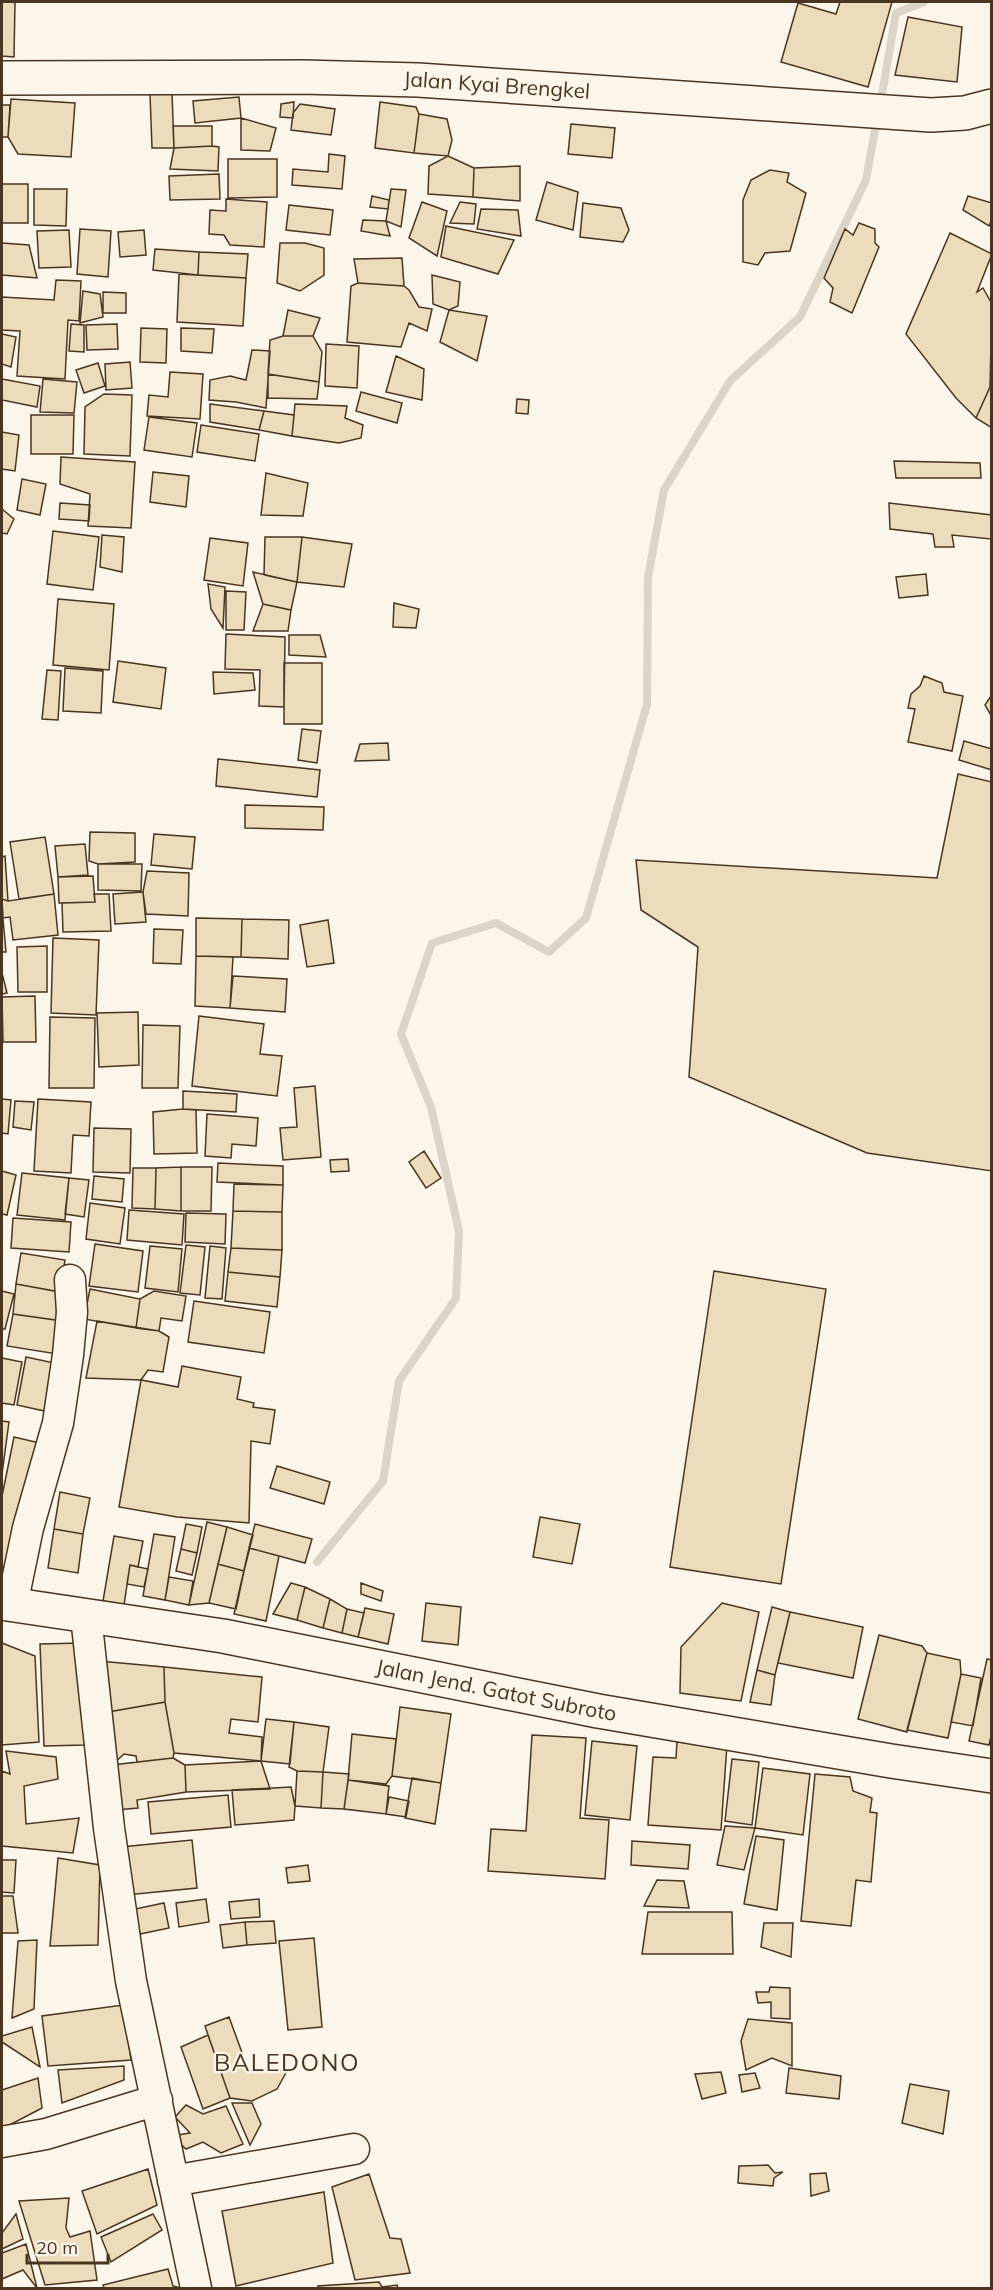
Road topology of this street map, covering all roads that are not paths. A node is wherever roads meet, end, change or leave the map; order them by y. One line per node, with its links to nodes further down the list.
1 (2, 78): 2 (main road, Jalan Kyai Brengkel)
2 (992, 106)
3 (70, 1280): 4 (street)
4 (7, 1604): 5 (main road, Jalan Jend. Gatot Subroto)
5 (86, 1616): 6 (main road, Jalan Jend. Gatot Subroto); 7 (street)
6 (992, 1776)
7 (157, 2100): 8 (street); 10 (street)
8 (2, 2142)
9 (354, 2149): 10 (street)
10 (173, 2181): 11 (street)
11 (196, 2289)

